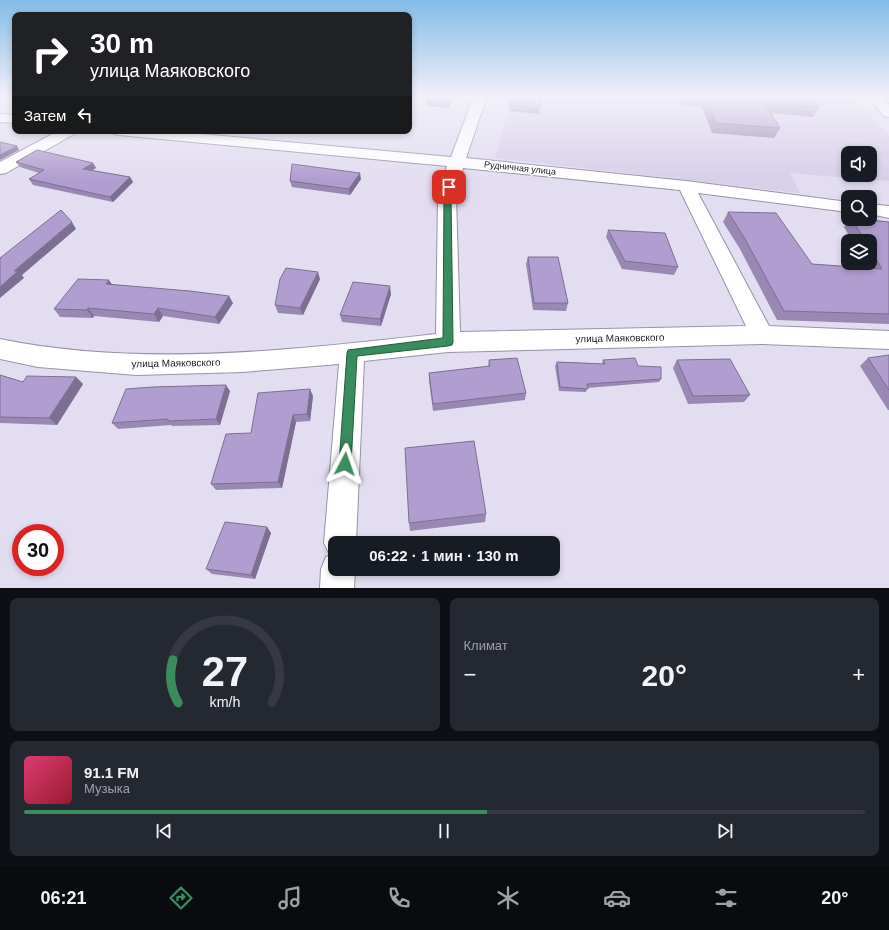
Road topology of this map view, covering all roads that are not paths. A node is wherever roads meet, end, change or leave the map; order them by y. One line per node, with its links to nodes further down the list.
1 (471, 123): 4 (street)
2 (64, 134): 5 (street)
3 (152, 134): 4 (street, Рудничная улица)
4 (457, 162): 6 (street, Рудничная улица); 12 (street)
5 (0, 169)
6 (686, 186): 7 (street, Рудничная улица); 10 (street)
7 (841, 206)
8 (877, 210): 9 (street)
9 (889, 212)
10 (762, 335): 11 (street, улица Маяковского); 12 (street, улица Маяковского)
11 (889, 340)
12 (448, 342): 14 (street, улица Маяковского)
13 (0, 349): 14 (street, улица Маяковского)
14 (352, 353): 15 (street)
15 (340, 536)
16 (338, 576): 17 (street)
17 (337, 588)

